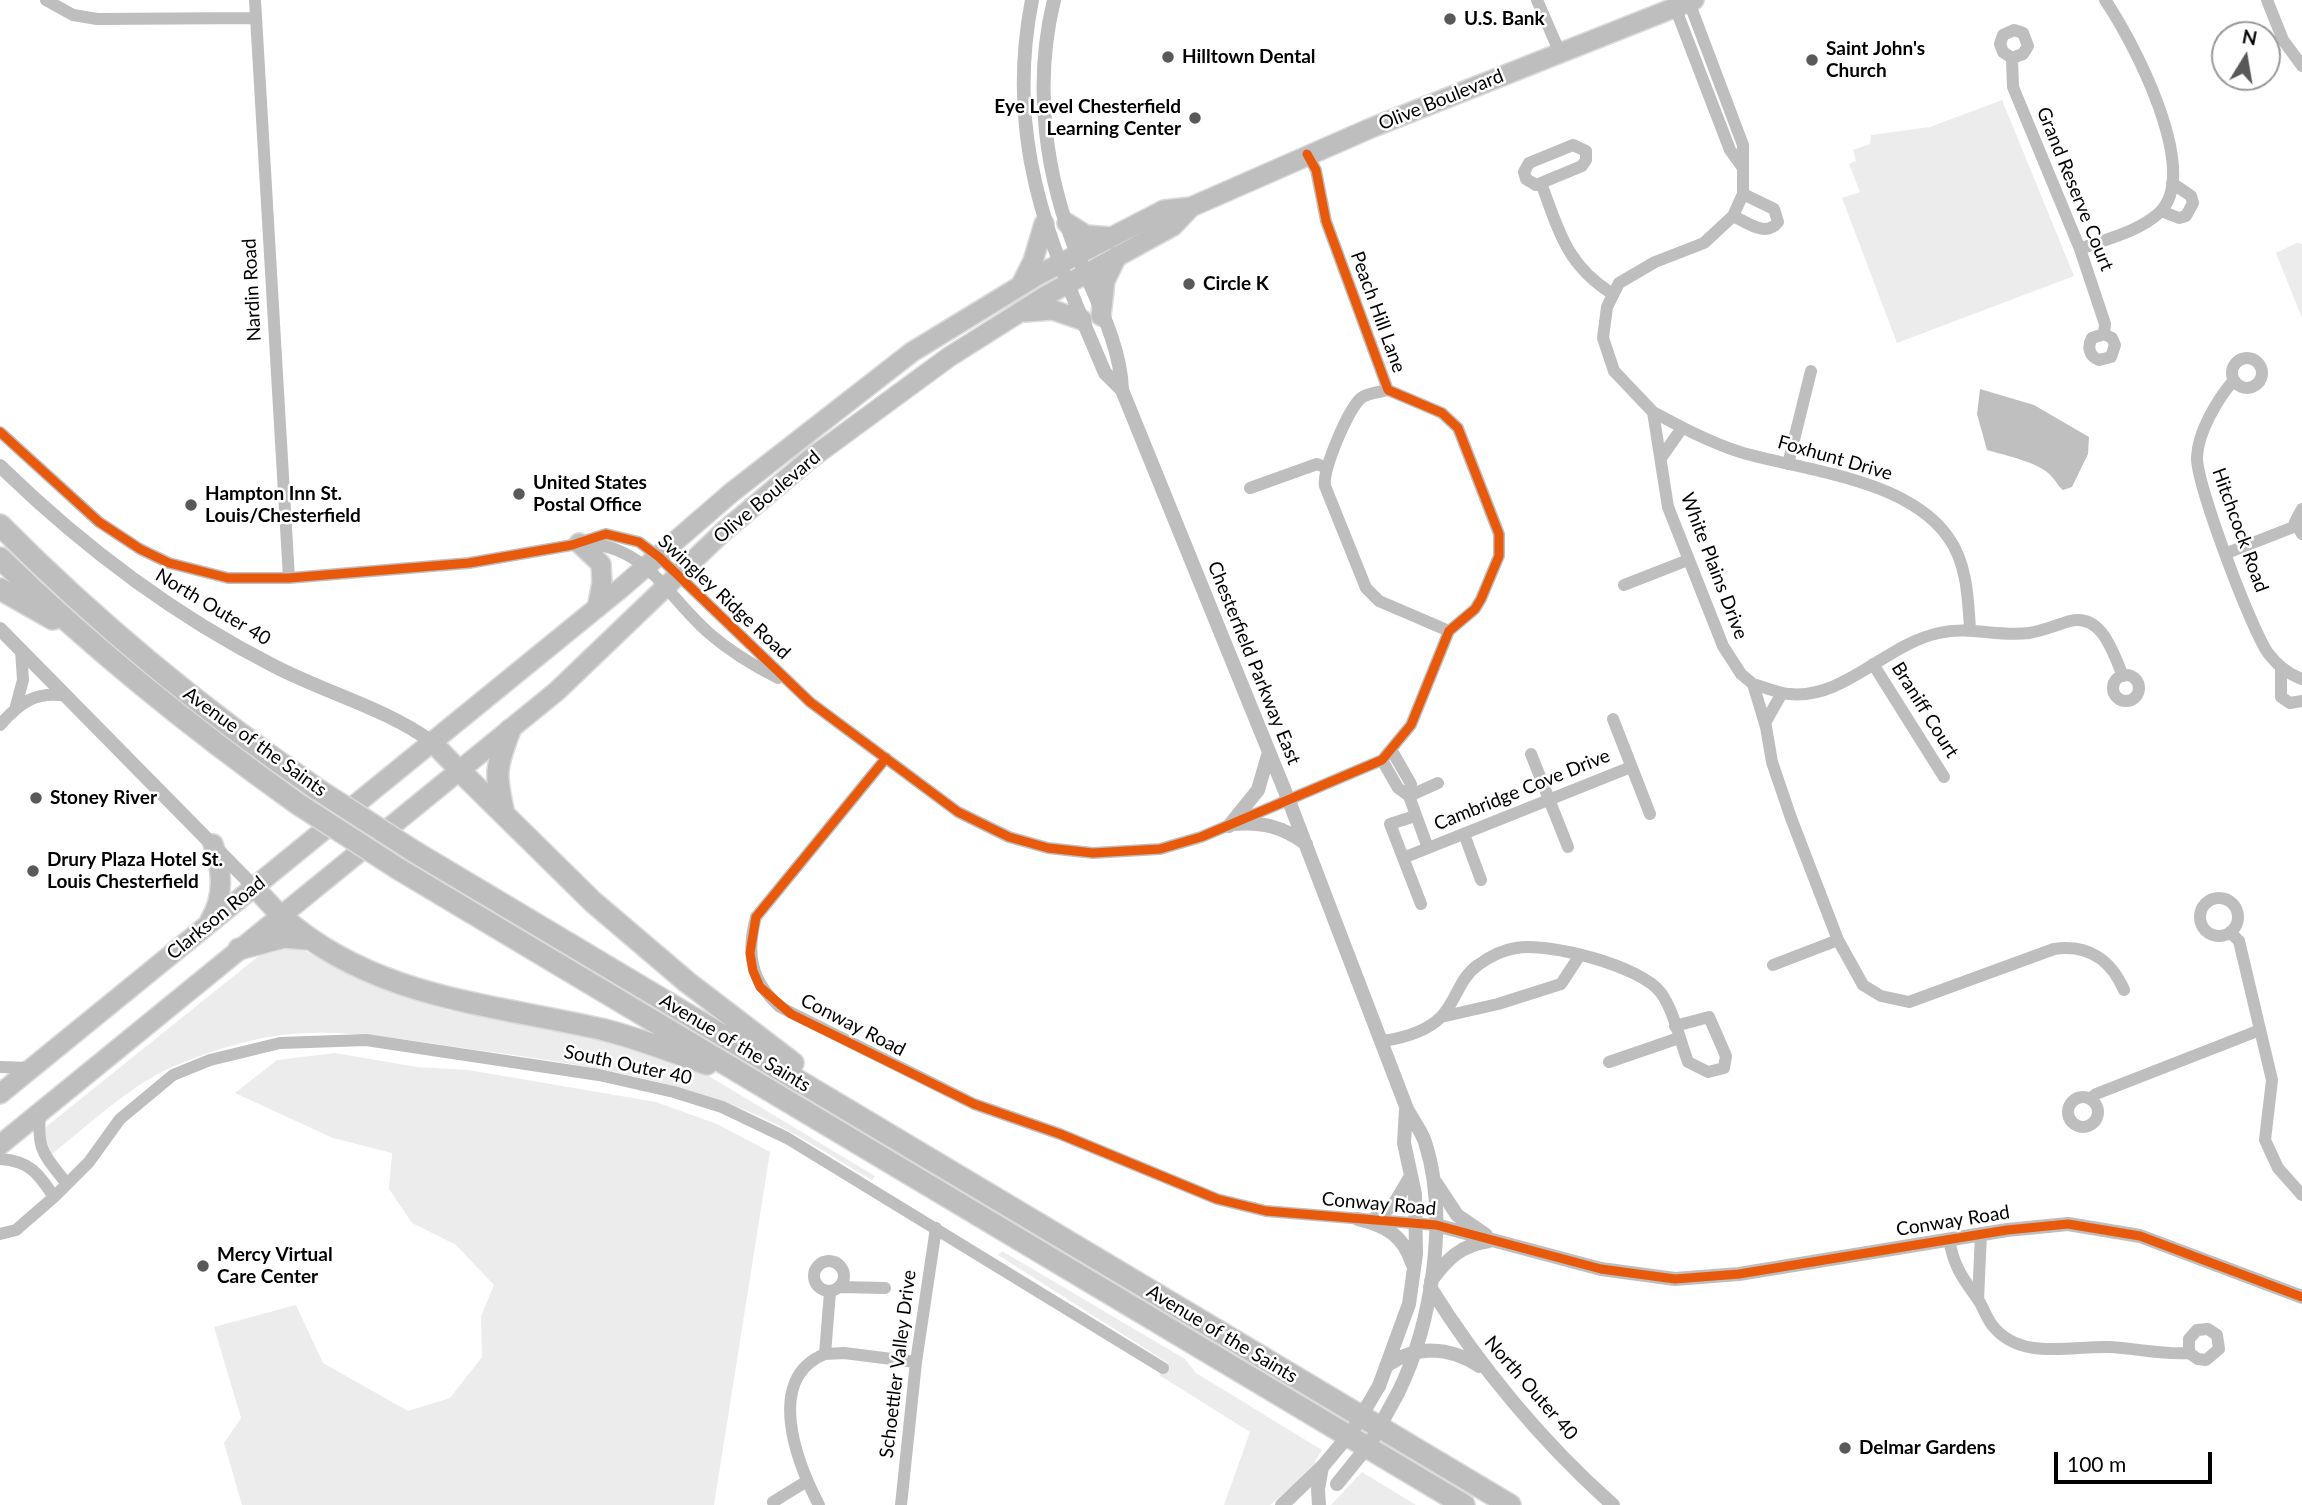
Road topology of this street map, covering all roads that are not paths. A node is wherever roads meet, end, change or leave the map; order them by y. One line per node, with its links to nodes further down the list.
1 (46, 0): 9 (street)
2 (255, 0): 9 (street, Nardin Road)
3 (1032, 0): 20 (street, Chesterfield Parkway East)
4 (1054, 0): 19 (street, Chesterfield Parkway East)
5 (1537, 0): 10 (street)
6 (2105, 0): 15 (street)
7 (2267, 0): 12 (street)
8 (1686, 3): 10 (main road, Olive Boulevard); 16 (street)
9 (255, 18): 51 (street, Nardin Road)
10 (1560, 53): 13 (main road, Olive Boulevard)
11 (2012, 58): 22 (street, Grand Reserve Court)
12 (2302, 66)
13 (1307, 155): 21 (main road, Olive Boulevard); 33 (street, Peach Hill Lane)
14 (1542, 183): 14 (street); 27 (street)
15 (2172, 183): 17 (street); 17 (street)
16 (1743, 194): 18 (street); 18 (street)
17 (2161, 211): 22 (street)
18 (1733, 216): 27 (street)
19 (1066, 223): 21 (main road); 24 (street, Chesterfield Parkway East)
20 (1044, 224): 23 (street, Chesterfield Parkway East); 26 (main road)
21 (1115, 247): 24 (main road, Olive Boulevard); 29 (main road)
22 (2080, 248): 30 (street, Grand Reserve Court)
23 (1059, 265): 24 (main road, Olive Boulevard); 25 (street, Chesterfield Parkway East); 26 (main road, Olive Boulevard)
24 (1081, 265): 25 (main road, Olive Boulevard); 29 (street, Chesterfield Parkway East)
25 (1067, 284): 28 (main road, Olive Boulevard); 29 (street, Chesterfield Parkway East)
26 (1021, 285): 50 (main road, Olive Boulevard)
27 (1611, 293): 34 (street)
28 (1017, 313): 29 (main road); 52 (main road, Olive Boulevard)
29 (1092, 318): 77 (street, Chesterfield Parkway East)
30 (2104, 334)
31 (1811, 371): 38 (street)
32 (2233, 381): 47 (street, Hitchcock Road)
33 (1388, 390): 40 (street); 58 (street, Peach Hill Lane)
34 (1653, 412): 35 (street, Foxhunt Drive); 37 (street, White Plains Drive)
35 (1682, 428): 37 (street); 38 (street, Foxhunt Drive)
36 (0, 432): 51 (street, Swingley Ridge Road)
37 (1661, 458): 49 (street, White Plains Drive)
38 (1788, 464): 57 (street, Foxhunt Drive)
39 (0, 466): 75 (street, North Outer 40)
40 (1326, 468): 41 (street); 58 (street)
41 (1250, 488)
42 (2302, 509): 44 (street)
43 (0, 511): 45 (highway)
44 (2299, 530): 47 (street)
45 (7, 533): 120 (highway, Avenue of the Saints, bridge)
46 (579, 543): 50 (street, Swingley Ridge Road); 51 (street, Swingley Ridge Road); 55 (main road)
47 (2227, 553): 62 (street, Hitchcock Road)
48 (0, 558): 59 (highway, Avenue of the Saints)
49 (1688, 560): 53 (street); 65 (street, White Plains Drive)
50 (652, 562): 52 (street, Swingley Ridge Road); 55 (main road, Olive Boulevard)
51 (289, 578)
52 (672, 582): 66 (street, Swingley Ridge Road); 66 (street, Swingley Ridge Road); 74 (main road, Olive Boulevard)
53 (1624, 585)
54 (0, 589): 59 (highway)
55 (597, 608): 75 (main road, Olive Boulevard)
56 (0, 629): 60 (street)
57 (1970, 629): 61 (street); 63 (street)
58 (1449, 631): 76 (street, Peach Hill Lane)
59 (80, 633): 117 (highway, Avenue of the Saints, bridge)
60 (21, 650): 68 (street); 70 (street)
61 (1873, 664): 67 (street); 83 (street, Braniff Court)
62 (2281, 667): 64 (street, Hitchcock Road); 69 (street)
63 (2123, 676)
64 (2302, 679)
65 (1753, 684): 67 (street); 72 (street, White Plains Drive)
66 (790, 685): 79 (street, Swingley Ridge Road)
67 (1782, 692): 72 (street)
68 (67, 696): 70 (street); 93 (street)
69 (2302, 701)
70 (16, 706): 73 (street)
71 (1613, 719): 81 (street)
72 (1765, 723): 105 (street, White Plains Drive)
73 (0, 725)
74 (510, 730): 82 (main road, Olive Boulevard); 90 (highway)
75 (432, 742): 82 (main road); 99 (main road, Clarkson Road)
76 (1392, 751): 80 (street, Peach Hill Lane); 85 (street, Cambridge Cove Drive)
77 (1269, 752): 87 (street, Chesterfield Parkway East); 91 (street)
78 (1531, 754): 86 (street)
79 (886, 758): 91 (street, Swingley Ridge Road); 130 (street, Conway Road)
80 (1382, 760): 85 (street, Cambridge Cove Drive); 87 (street, Peach Hill Lane)
81 (1631, 767): 86 (street, Cambridge Cove Drive); 88 (street)
82 (460, 771): 90 (highway); 101 (main road, Olive Boulevard)
83 (1944, 777)
84 (1437, 783): 85 (street)
85 (1409, 796): 89 (street, Cambridge Cove Drive)
86 (1550, 800): 92 (street, Cambridge Cove Drive); 95 (street)
87 (1289, 801): 91 (street, Swingley Ridge Road); 94 (street, Chesterfield Parkway East)
88 (1650, 814)
89 (1415, 816): 96 (street, Cambridge Cove Drive); 97 (street)
90 (504, 817): 120 (highway)
91 (1231, 825): 94 (street)
92 (1464, 834): 96 (street, Cambridge Cove Drive); 98 (street)
93 (213, 844): 99 (street); 102 (main road)
94 (1306, 844): 113 (street, Chesterfield Parkway East)
95 (1568, 847)
96 (1428, 848): 97 (street, Cambridge Cove Drive)
97 (1403, 858): 100 (street)
98 (1480, 880)
99 (254, 887): 101 (main road); 102 (main road, Clarkson Road)
100 (1421, 904)
101 (281, 916): 104 (highway); 106 (main road, Clarkson Road)
102 (205, 926): 116 (main road, Clarkson Road)
103 (2230, 932): 111 (street)
104 (307, 939): 106 (highway); 117 (highway)
105 (1838, 940): 108 (street); 109 (street, White Plains Drive)
106 (239, 949): 122 (main road, Clarkson Road)
107 (1580, 955): 110 (street); 110 (street); 112 (street)
108 (1773, 965)
109 (2124, 990)
110 (1441, 1017): 113 (street)
111 (2260, 1030): 119 (street); 128 (street)
112 (1677, 1032): 112 (street); 114 (street)
113 (1383, 1041): 121 (street, Chesterfield Parkway East)
114 (1609, 1062)
115 (0, 1067): 116 (street)
116 (32, 1068): 118 (main road, Clarkson Road)
117 (749, 1078): 160 (highway, Avenue of the Saints)
118 (0, 1094)
119 (2090, 1099)
120 (838, 1105): 161 (highway, Avenue of the Saints)
121 (1406, 1109): 125 (street, Chesterfield Parkway East); 126 (street, Chesterfield Parkway East)
122 (40, 1112): 123 (main road, Clarkson Road); 127 (street)
123 (0, 1145)
124 (0, 1159): 129 (street)
125 (1431, 1174): 133 (street, Chesterfield Parkway East); 138 (street)
126 (1411, 1176): 131 (street); 132 (street, Chesterfield Parkway East)
127 (66, 1183): 129 (street, South Outer 40); 134 (street, South Outer 40)
128 (2302, 1195)
129 (54, 1197): 135 (street, South Outer 40)
130 (1358, 1219): 131 (street, Conway Road); 141 (street)
131 (1373, 1220): 132 (street, Conway Road)
132 (1417, 1224): 133 (street, Conway Road); 141 (street, Chesterfield Parkway East)
133 (1436, 1225): 138 (street, Conway Road); 142 (street, Chesterfield Parkway East)
134 (936, 1228): 149 (street, Schoettler Valley Drive); 151 (street, South Outer 40)
135 (0, 1234)
136 (1981, 1234): 137 (street, Conway Road); 139 (street); 144 (street, Conway Road)
137 (1949, 1239): 138 (street, Conway Road); 140 (street)
138 (1493, 1240): 142 (street)
139 (1980, 1261): 140 (street); 145 (street)
140 (1955, 1265): 145 (street)
141 (1414, 1268): 150 (street, Chesterfield Parkway East)
142 (1430, 1285): 146 (street, Chesterfield Parkway East); 152 (street, North Outer 40)
143 (885, 1288): 148 (street)
144 (2301, 1296)
145 (1978, 1300): 147 (street)
146 (1415, 1352): 150 (street); 152 (street); 155 (street, Chesterfield Parkway East, bridge)
147 (2189, 1353)
148 (825, 1354): 149 (street); 154 (street)
149 (916, 1362): 158 (street, Schoettler Valley Drive)
150 (1386, 1366): 153 (street, Chesterfield Parkway East, bridge)
151 (1163, 1368)
152 (1489, 1373): 162 (street, North Outer 40)
153 (1320, 1471): 155 (street); 159 (street, Chesterfield Parkway East)
154 (807, 1481): 156 (street); 157 (street)
155 (1317, 1504)
156 (774, 1505)
157 (819, 1505)
158 (901, 1505)
159 (1282, 1505)
160 (1464, 1505)
161 (1510, 1505)
162 (1613, 1505)

